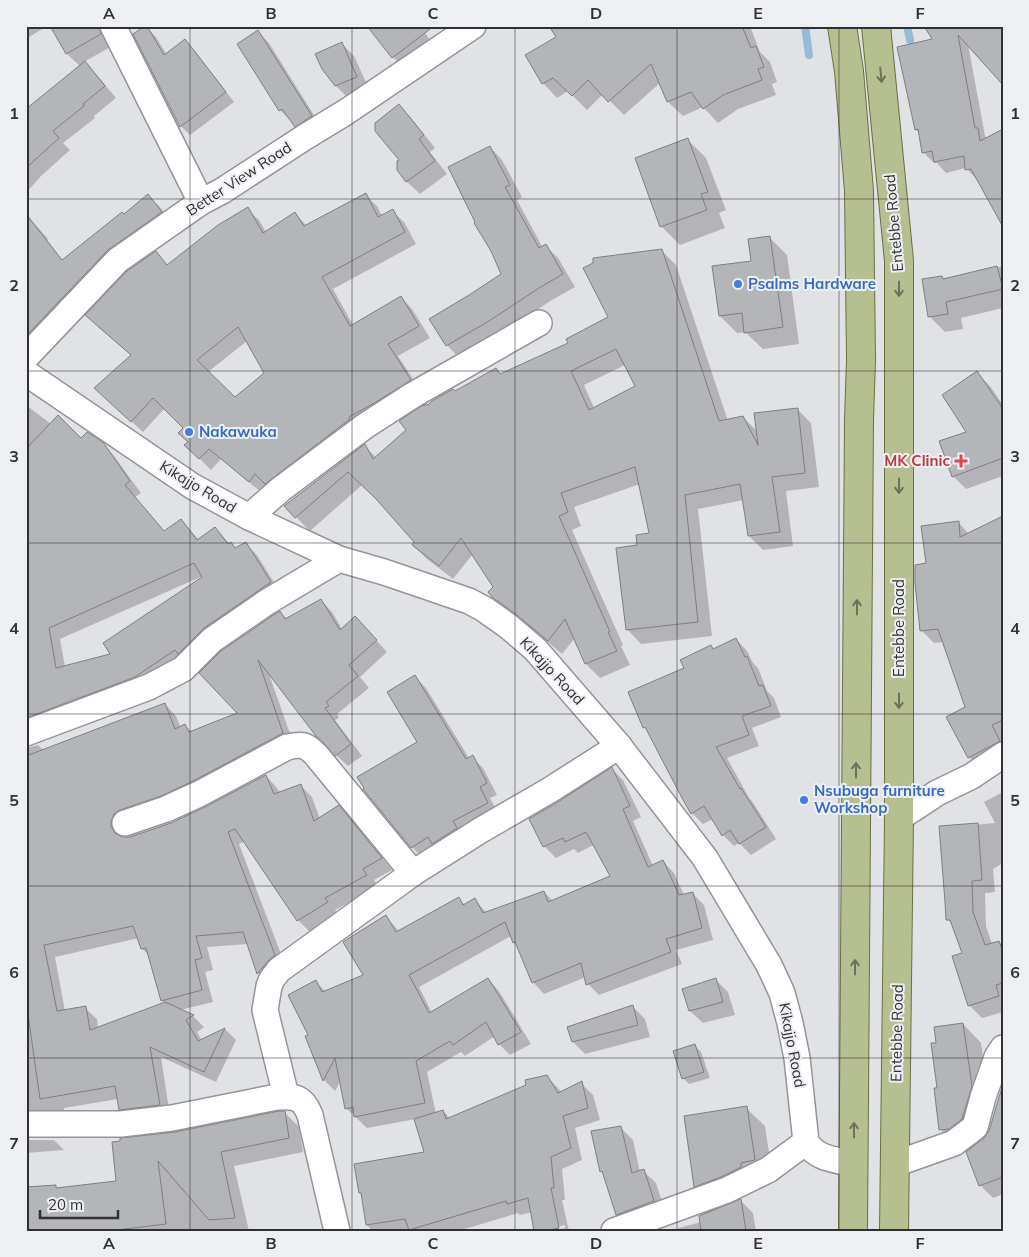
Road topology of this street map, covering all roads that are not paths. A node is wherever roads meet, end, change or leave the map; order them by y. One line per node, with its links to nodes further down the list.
1 (113, 26): 5 (street)
2 (473, 26): 5 (street, Better View Road)
3 (842, 26): 21 (main road, one-way to 3)
4 (876, 26): 14 (main road, Entebbe Road, one-way to 14)
5 (201, 202): 7 (street, Better View Road)
6 (539, 323): 9 (street)
7 (26, 357)
8 (26, 373): 9 (street, Kikajjo Road)
9 (249, 517): 10 (street, Kikajjo Road)
10 (339, 559): 11 (street); 12 (street, Kikajjo Road)
11 (26, 733)
12 (618, 746): 16 (street); 20 (street, Kikajjo Road)
13 (1003, 755): 14 (street)
14 (900, 818): 22 (main road, Entebbe Road)
15 (125, 823): 16 (street)
16 (413, 873): 18 (street)
17 (1003, 1048): 22 (street)
18 (286, 1096): 19 (street); 23 (street)
19 (26, 1124)
20 (806, 1142): 21 (street); 24 (street)
21 (854, 1164): 25 (main road)
22 (895, 1164): 26 (main road, Entebbe Road)
23 (337, 1231)
24 (614, 1231)
25 (853, 1231)
26 (894, 1231)

